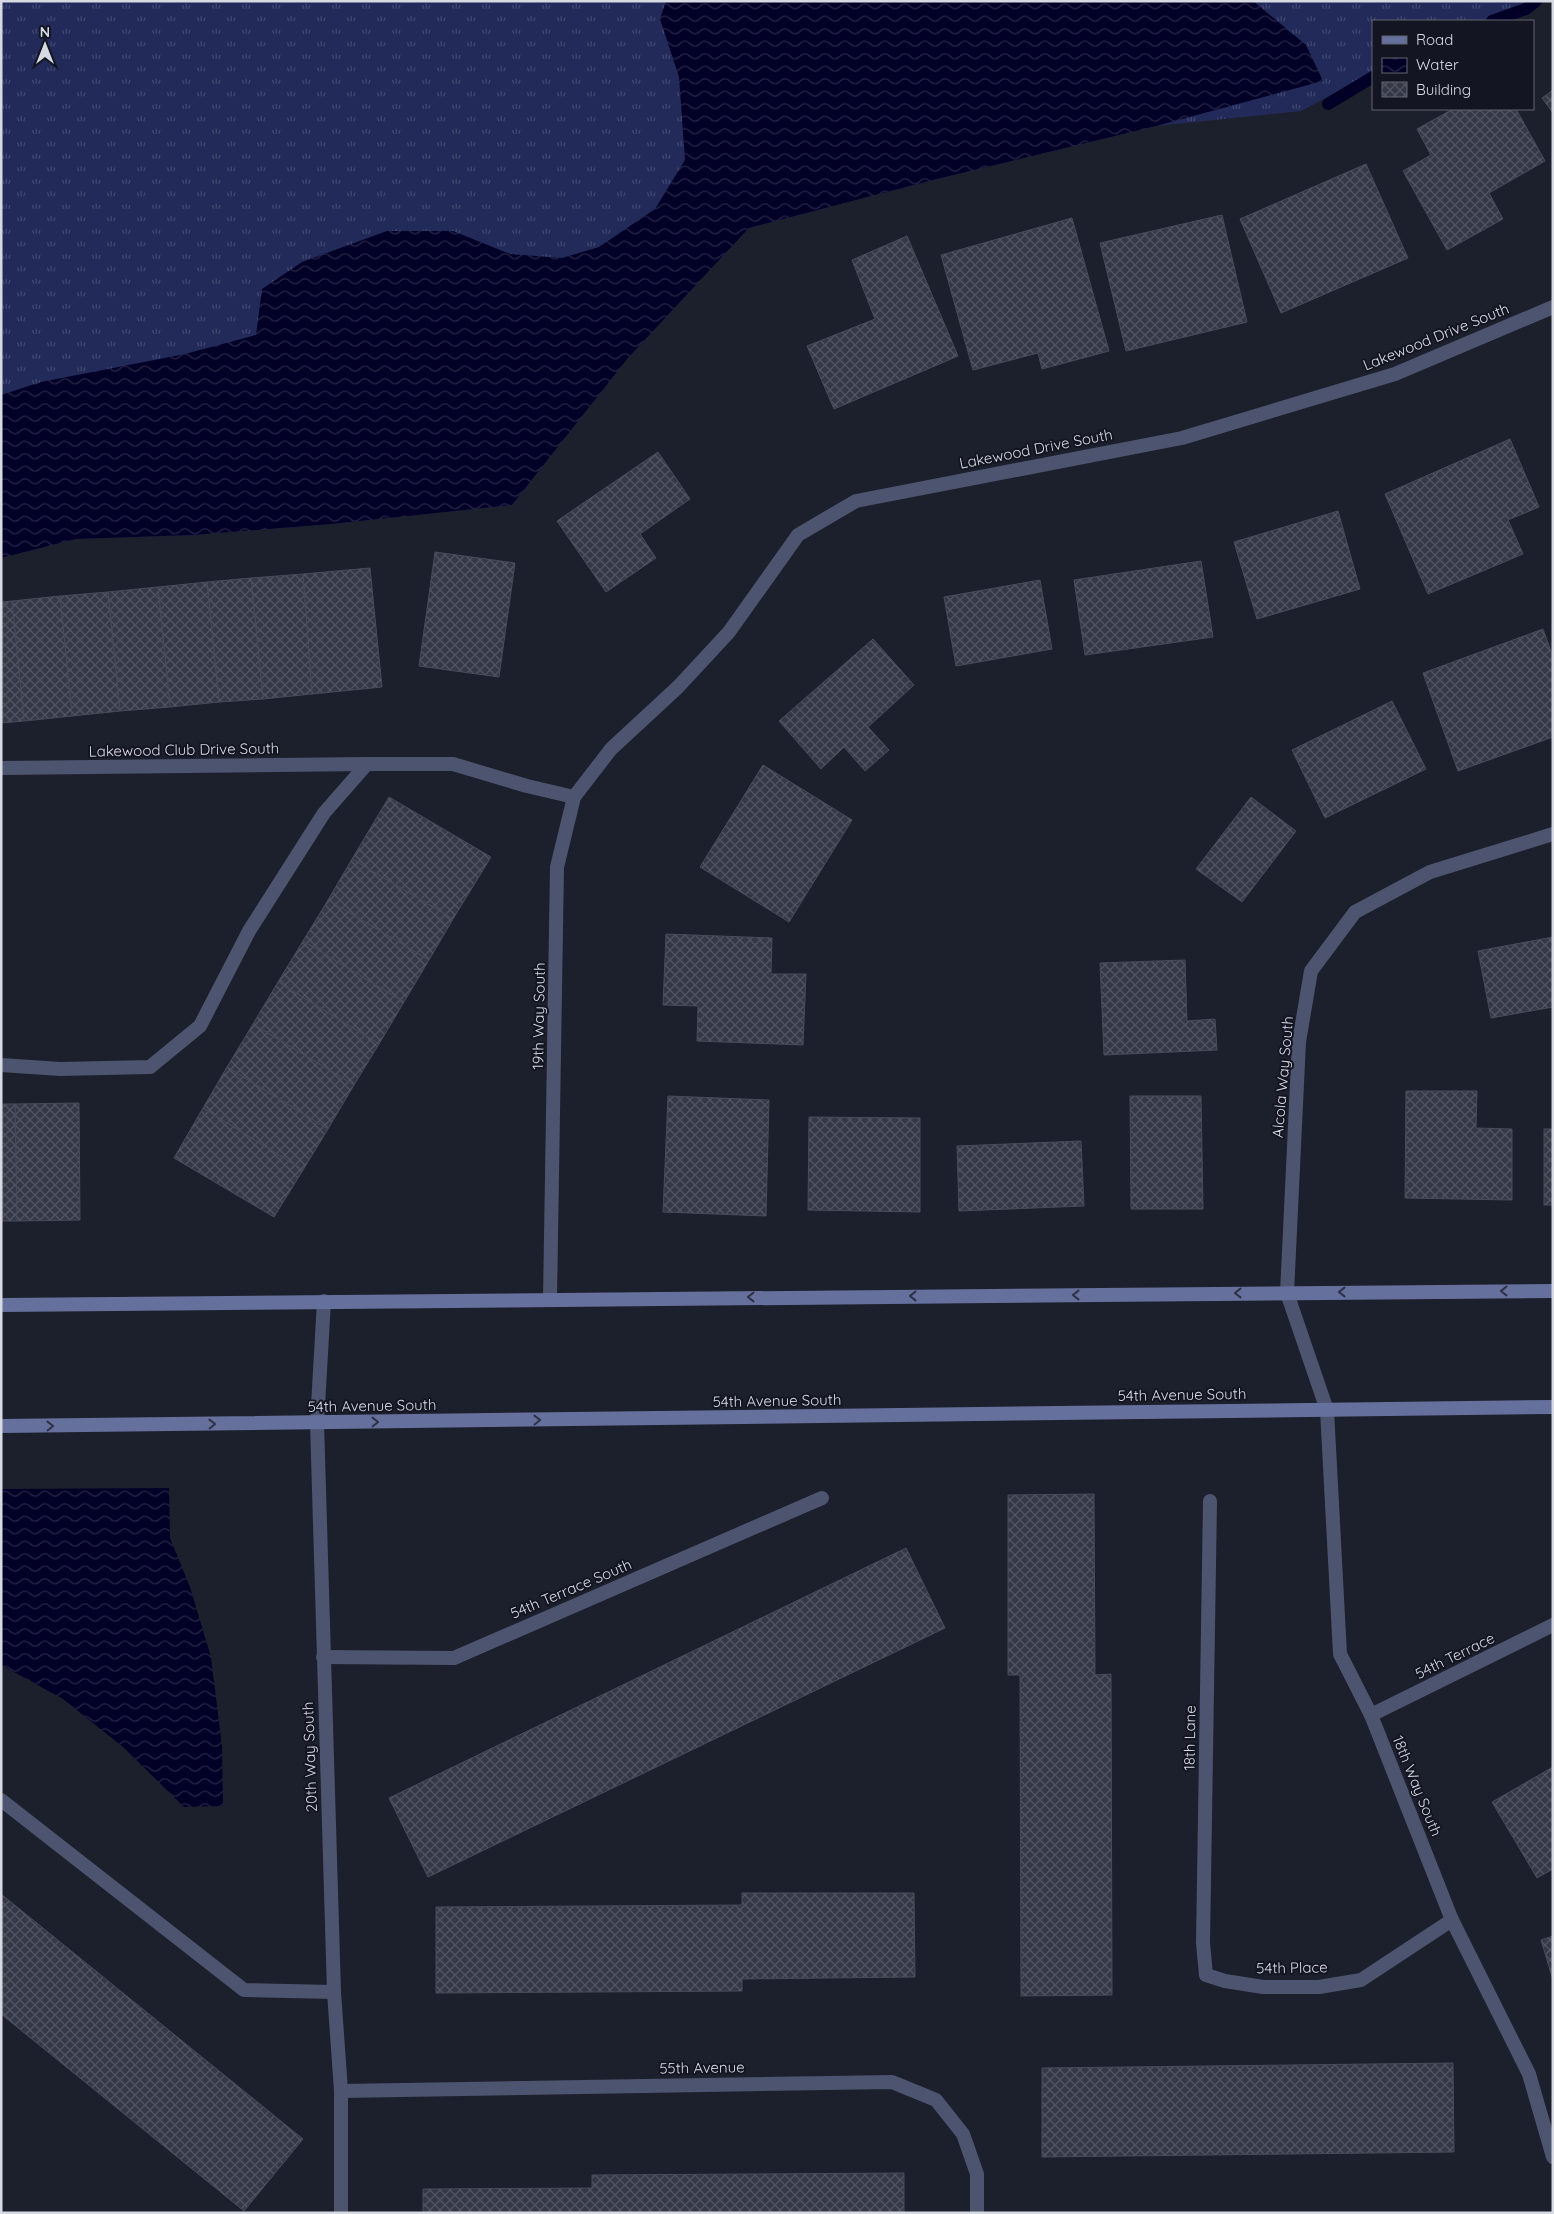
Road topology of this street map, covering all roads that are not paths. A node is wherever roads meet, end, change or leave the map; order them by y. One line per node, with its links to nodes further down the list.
1 (1553, 308): 2 (street, Lakewood Drive South)
2 (611, 749): 5 (street, 19th Way South)
3 (367, 764): 4 (street, Lakewood Club Drive South); 5 (street, Lakewood Club Drive South); 7 (street)
4 (1, 768)
5 (574, 797): 10 (street, 19th Way South)
6 (1553, 834): 9 (street, Alcola Way South)
7 (1, 1065)
8 (1553, 1291): 9 (main road, one-way to 9)
9 (1287, 1293): 10 (main road, one-way to 10); 14 (street, 18th Way South)
10 (550, 1299): 11 (main road)
11 (324, 1301): 12 (main road); 15 (street, 20th Way South)
12 (1, 1305)
13 (1553, 1407): 14 (main road, 54th Avenue South)
14 (1327, 1410): 15 (main road, 54th Avenue South, one-way to 14); 21 (street, 18th Way South)
15 (316, 1423): 16 (main road, 54th Avenue South, one-way to 15); 20 (street, 20th Way South)
16 (1, 1426)
17 (822, 1498): 20 (street, 54th Terrace South)
18 (1210, 1502): 24 (street, 18th Lane)
19 (1553, 1625): 21 (street, 54th Terrace)
20 (323, 1657): 25 (street, 20th Way South)
21 (1372, 1715): 23 (street, 18th Way South)
22 (1, 1800): 25 (street)
23 (1452, 1920): 24 (street, 54th Place); 27 (street, 18th Way South)
24 (1206, 1975)
25 (334, 1992): 26 (street, 20th Way South)
26 (341, 2091): 29 (street, 20th Way South); 30 (street, 55th Avenue)
27 (1550, 2138): 28 (street, 18th Way South)
28 (1553, 2157)
29 (340, 2213)
30 (977, 2213)

